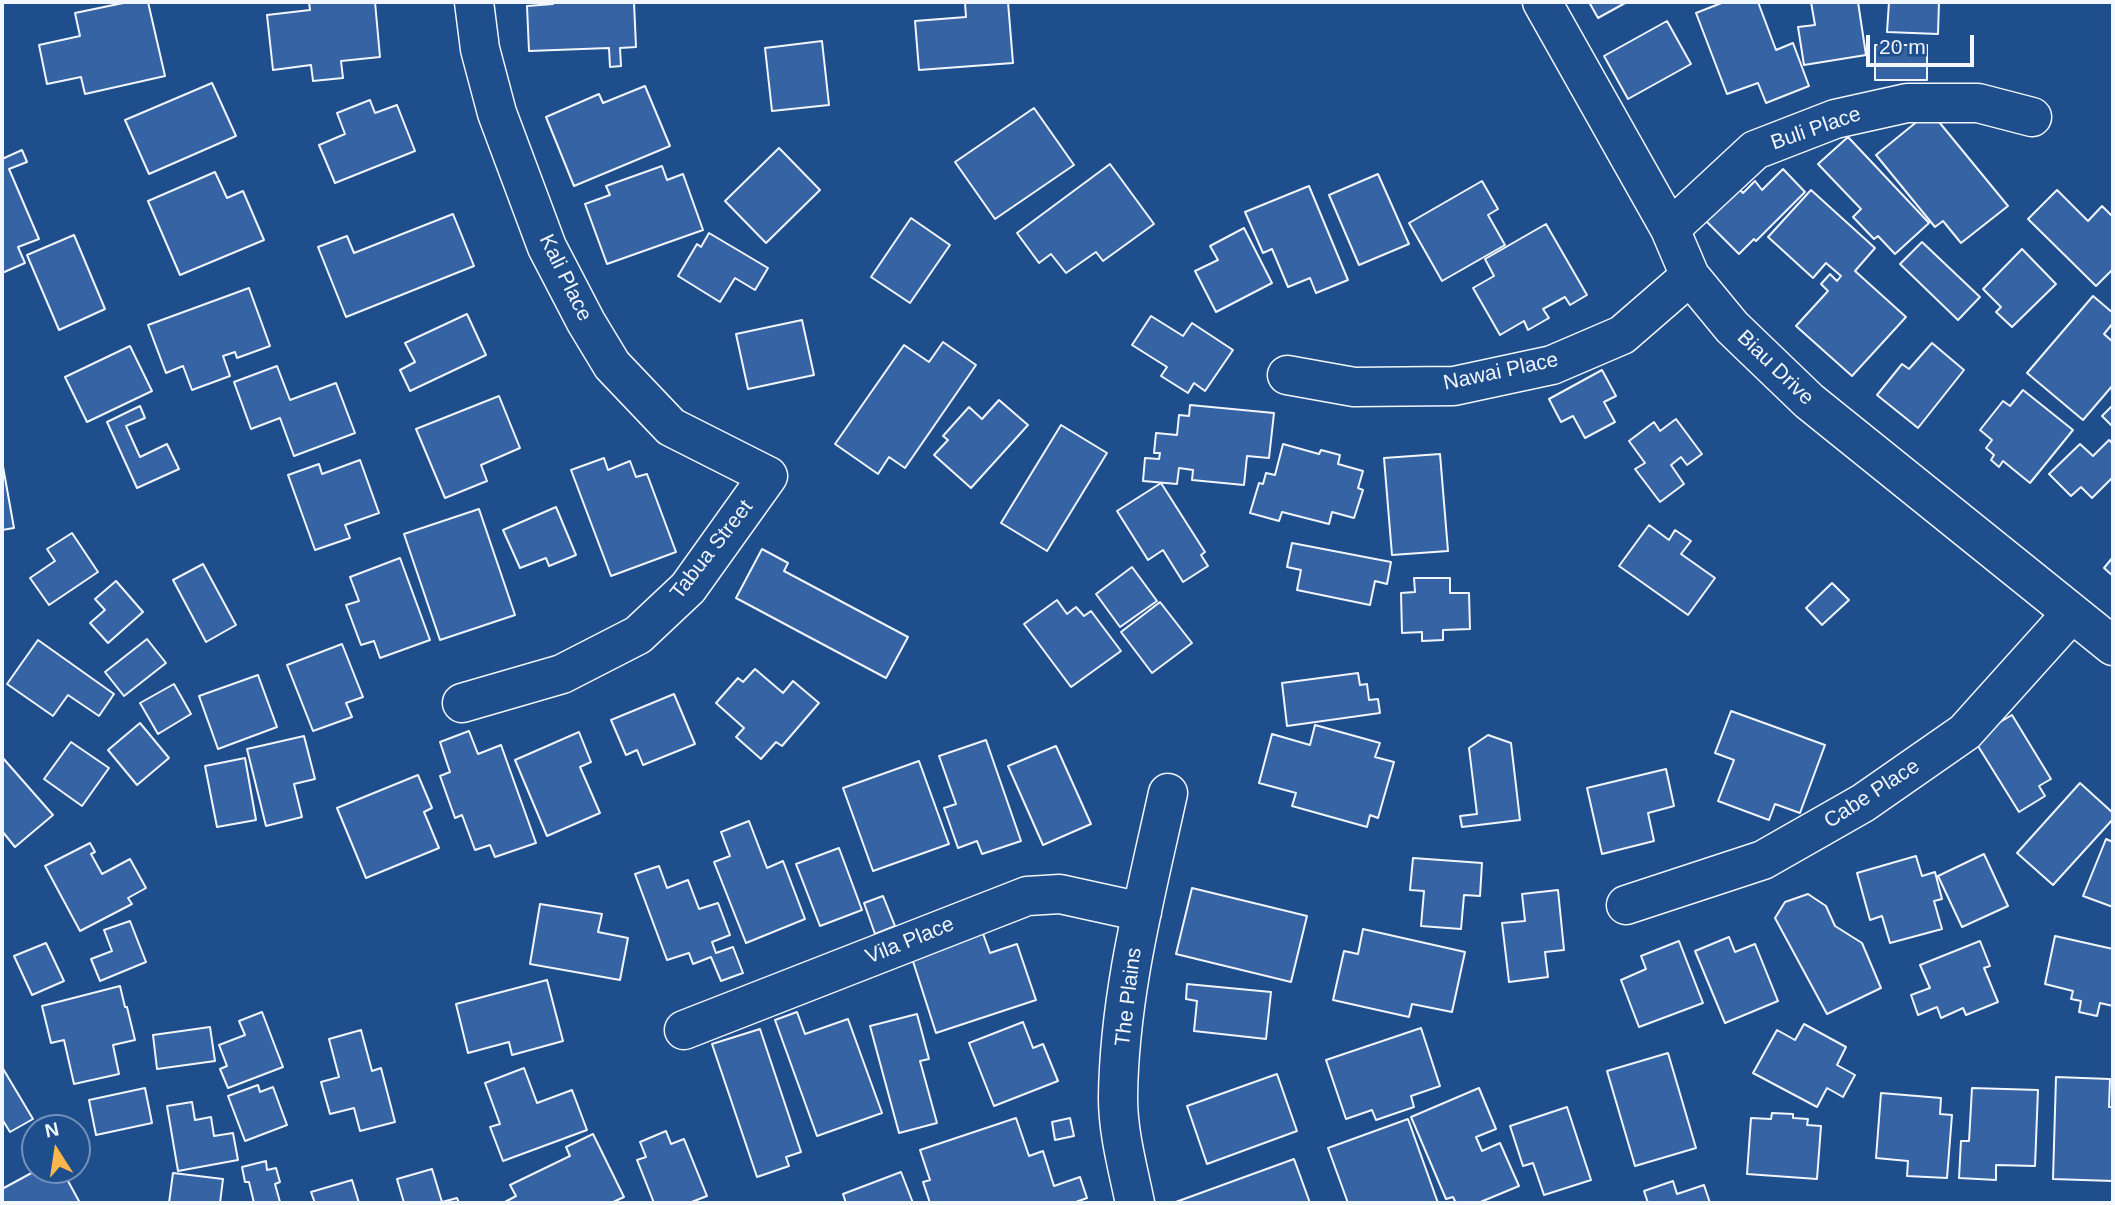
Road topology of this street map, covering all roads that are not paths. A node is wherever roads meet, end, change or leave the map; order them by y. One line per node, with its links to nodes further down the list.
1 (474, 2): 7 (street, Kali Place)
2 (1542, 2): 4 (street, Biau Drive)
3 (2032, 117): 4 (street, Buli Place)
4 (1670, 229): 5 (street, Biau Drive)
5 (1690, 275): 6 (street, Nawai Place); 8 (street, Biau Drive)
6 (1287, 376)
7 (768, 476): 10 (street, Tabua Street)
8 (2072, 613): 9 (street, Biau Drive); 12 (street, Cabe Place)
9 (2113, 646)
10 (462, 703)
11 (1168, 793): 13 (street, The Plains)
12 (1626, 905)
13 (1142, 912): 14 (street, Vila Place); 15 (street, The Plains)
14 (684, 1030)
15 (1135, 1203)

